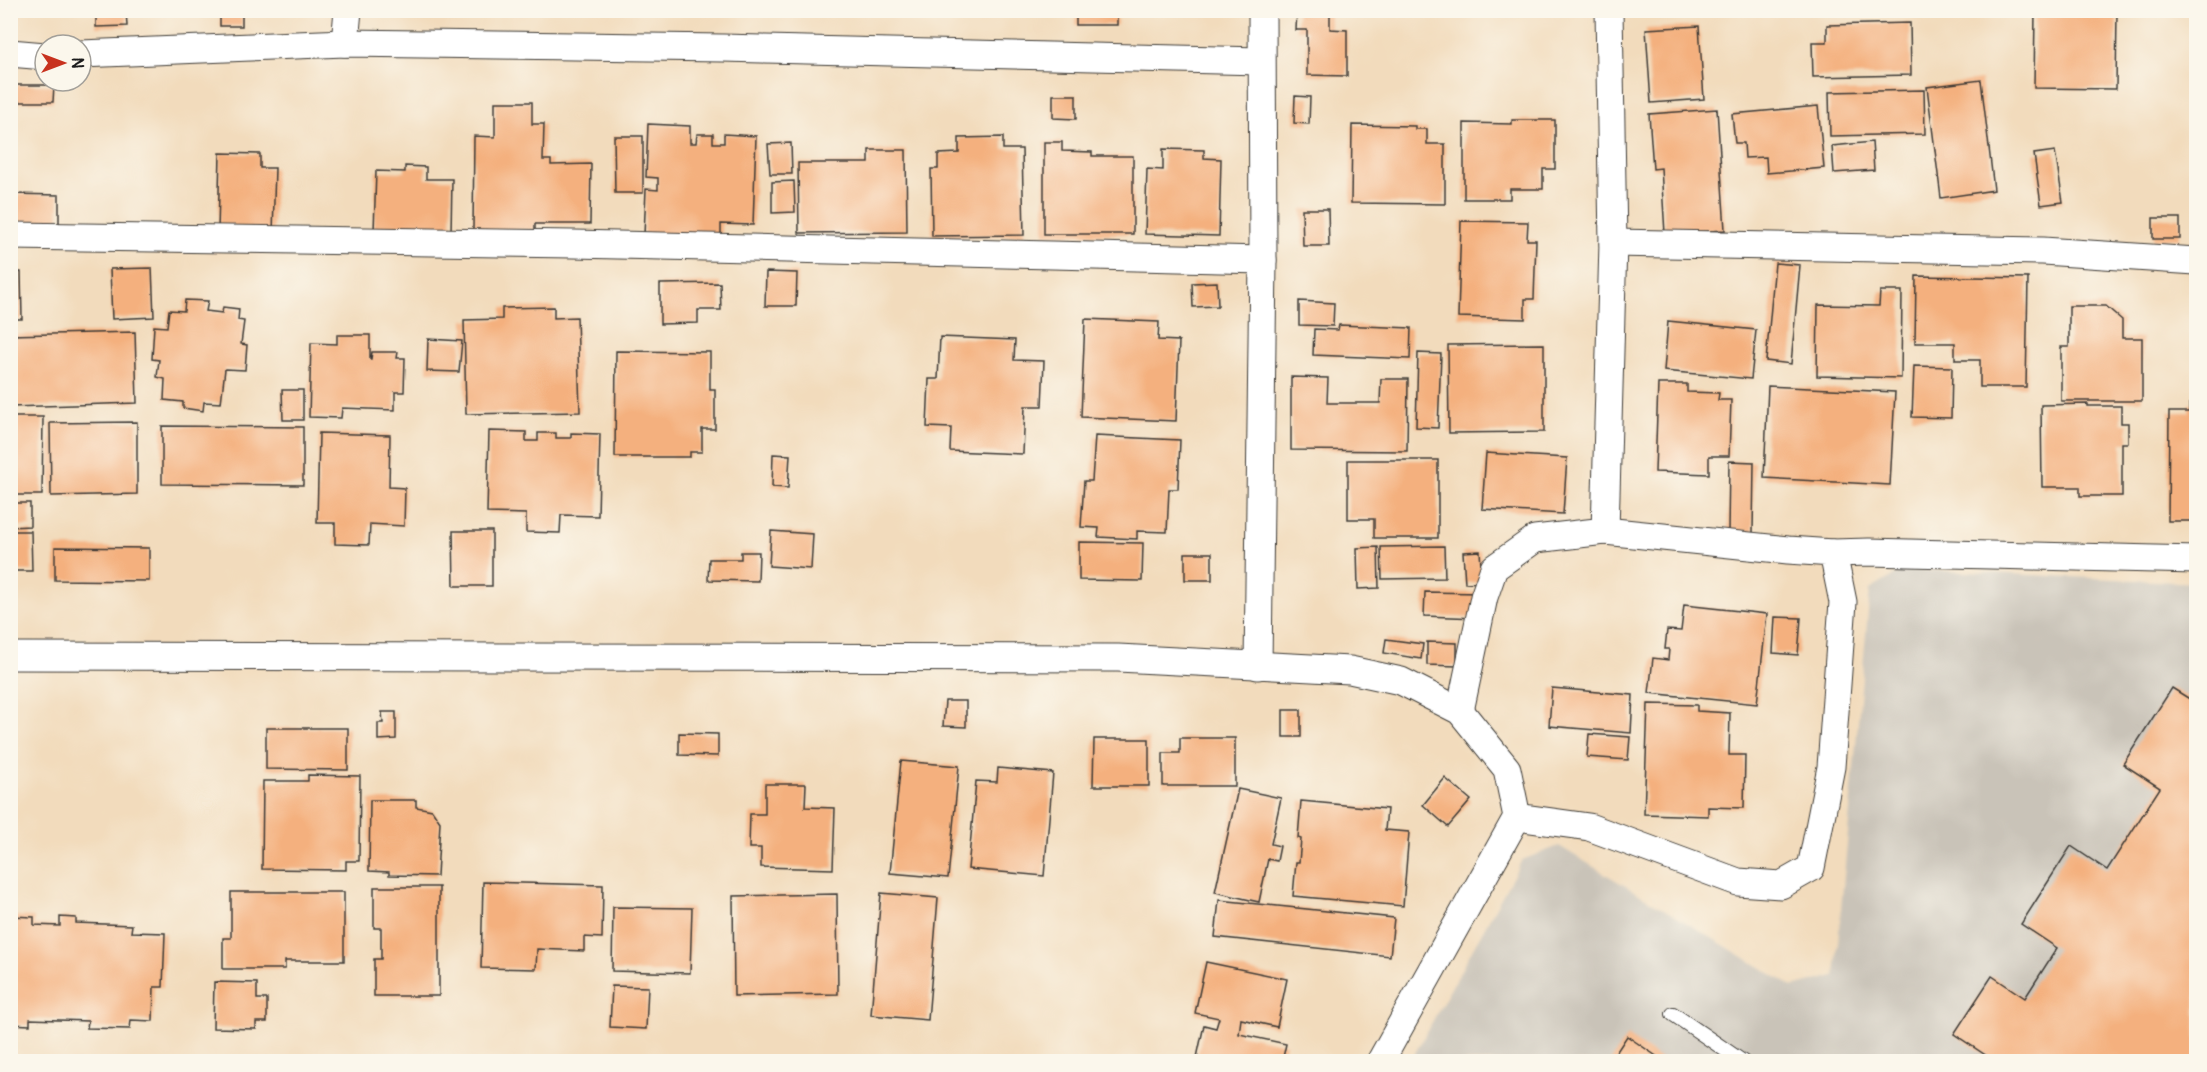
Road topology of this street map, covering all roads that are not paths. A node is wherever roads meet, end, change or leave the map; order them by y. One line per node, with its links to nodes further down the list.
1 (348, 10): 4 (street)
2 (1262, 10): 8 (street)
3 (1609, 10): 10 (street)
4 (345, 43): 6 (street); 8 (street)
5 (10, 53): 7 (street)
6 (93, 54)
7 (33, 55)
8 (1261, 61): 11 (street)
9 (10, 236): 11 (street)
10 (1613, 243): 12 (street); 13 (street)
11 (1263, 260): 17 (street)
12 (2196, 261)
13 (1605, 531): 14 (street); 18 (street)
14 (1833, 553): 15 (street); 19 (street)
15 (2196, 560)
16 (10, 656): 17 (street)
17 (1258, 666): 18 (street)
18 (1460, 711): 19 (street)
19 (1516, 817): 21 (street)
20 (1673, 1014): 22 (lane)
21 (1380, 1062)
22 (1743, 1062)

